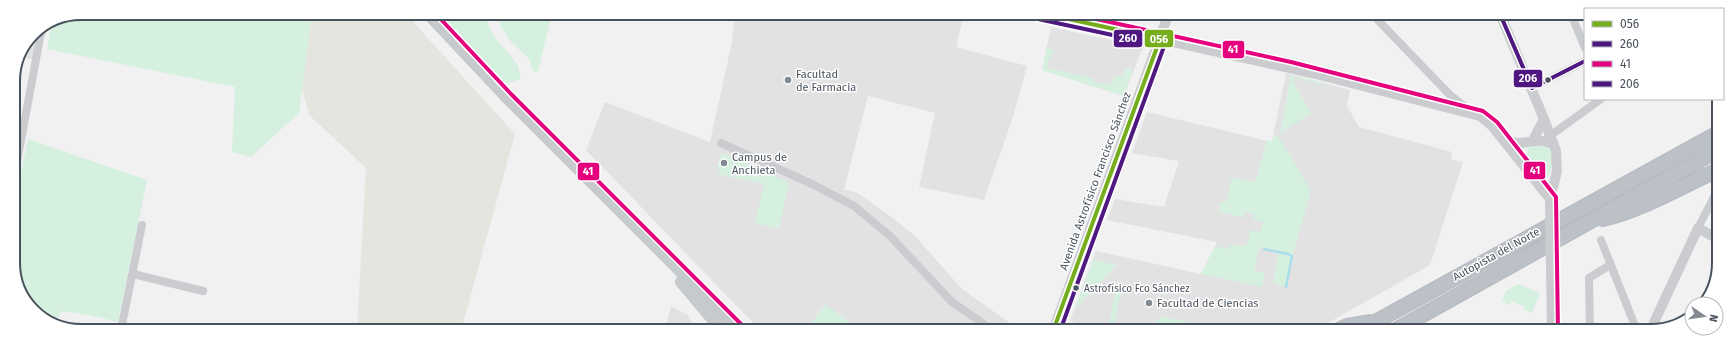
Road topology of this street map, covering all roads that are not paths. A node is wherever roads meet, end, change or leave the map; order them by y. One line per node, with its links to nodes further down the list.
1 (434, 20): 35 (main road)
2 (1087, 20): 8 (main road)
3 (1167, 20): 8 (street, Avenida Astrofísico Francisco Sánchez)
4 (1378, 20): 12 (street)
5 (1503, 20): 11 (street)
6 (1573, 20): 9 (street)
7 (40, 36): 22 (street)
8 (1160, 39): 14 (street); 45 (street, Avenida Astrofísico Francisco Sánchez)
9 (1584, 46)
10 (1584, 62): 11 (street)
11 (1532, 88): 16 (street)
12 (1450, 95): 14 (street); 15 (street)
13 (1600, 100): 19 (street)
14 (1441, 106): 15 (street)
15 (1473, 113): 17 (street)
16 (1544, 119): 19 (street); 20 (street)
17 (1499, 134): 20 (street); 24 (street)
18 (1712, 136): 39 (highway, Autopista del Norte)
19 (1549, 140): 20 (street); 26 (street)
20 (1530, 141): 24 (street)
21 (721, 143): 44 (street)
22 (20, 145)
23 (1712, 154): 30 (highway, Autopista del Norte)
24 (1524, 167): 27 (street)
25 (1712, 173): 30 (highway)
26 (1556, 178): 27 (street); 28 (street)
27 (1537, 182): 28 (street)
28 (1550, 200): 49 (street, bridge)
29 (1712, 201): 32 (street)
30 (1587, 222): 48 (highway, Autopista del Norte)
31 (142, 225): 37 (street)
32 (1698, 228): 33 (street); 40 (street)
33 (1712, 236)
34 (1601, 240): 36 (street)
35 (665, 256): 42 (main road); 43 (main road)
36 (1610, 265): 50 (street); 51 (street)
37 (133, 274): 38 (street); 41 (street)
38 (203, 292)
39 (1376, 321): 46 (highway); 47 (highway, Autopista del Norte)
40 (1656, 323)
41 (122, 324)
42 (716, 324)
43 (733, 324)
44 (984, 324)
45 (1056, 324)
46 (1359, 324)
47 (1371, 324)
48 (1406, 324)
49 (1552, 324)
50 (1590, 324)
51 (1634, 324)

